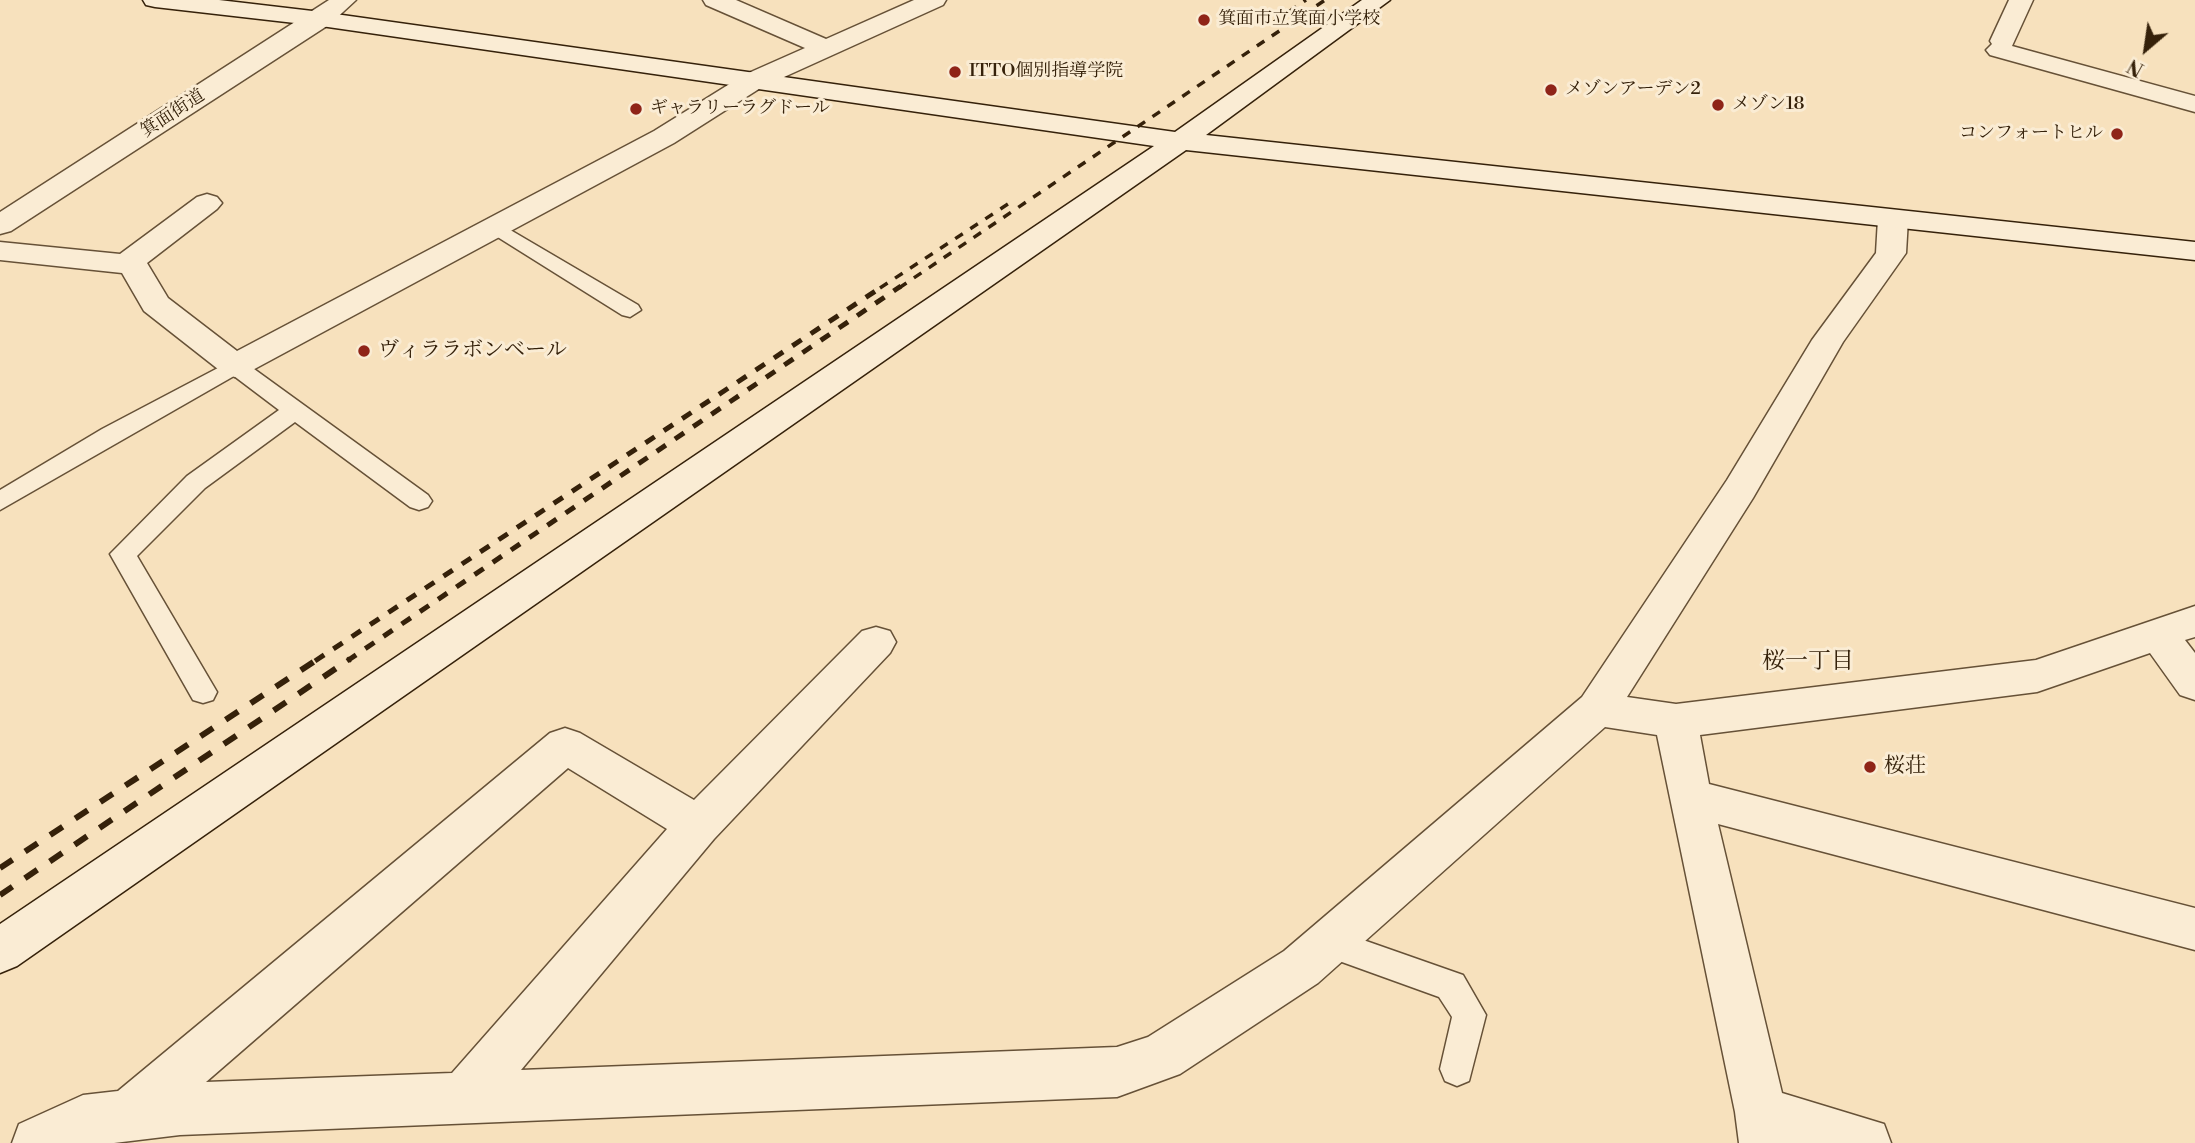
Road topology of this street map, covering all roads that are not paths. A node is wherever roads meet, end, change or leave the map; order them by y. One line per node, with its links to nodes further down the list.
1 (155, 0): 7 (street)
2 (344, 0): 7 (street, 箕面街道)
3 (715, 0): 8 (street)
4 (934, 0): 8 (street)
5 (1378, 0): 11 (street)
6 (2021, 0): 10 (street)
7 (321, 19): 9 (street); 14 (street, 箕面街道)
8 (826, 48): 9 (street)
9 (753, 81): 11 (street); 15 (street)
10 (2195, 104)
11 (1181, 140): 13 (street); 34 (street)
12 (207, 203): 18 (street)
13 (1893, 219): 17 (street); 28 (street)
14 (0, 225)
15 (495, 228): 19 (lane); 20 (street)
16 (0, 251): 18 (street)
17 (2195, 251)
18 (127, 264): 20 (street)
19 (630, 310)
20 (235, 366): 21 (lane); 22 (lane)
21 (295, 410): 23 (lane); 27 (lane)
22 (0, 501)
23 (419, 501)
24 (2177, 629): 26 (street); 29 (street)
25 (876, 642): 31 (street)
26 (2195, 684)
27 (203, 692)
28 (1597, 709): 29 (street); 33 (street)
29 (1676, 720): 30 (street)
30 (1690, 798): 32 (street); 38 (street)
31 (698, 825): 36 (street); 37 (street)
32 (2195, 929)
33 (1329, 943): 35 (lane); 36 (street)
34 (0, 951)
35 (1457, 1069)
36 (465, 1097): 37 (street)
37 (129, 1115): 39 (street)
38 (1763, 1128): 40 (street)
39 (38, 1143)
40 (1866, 1143)

